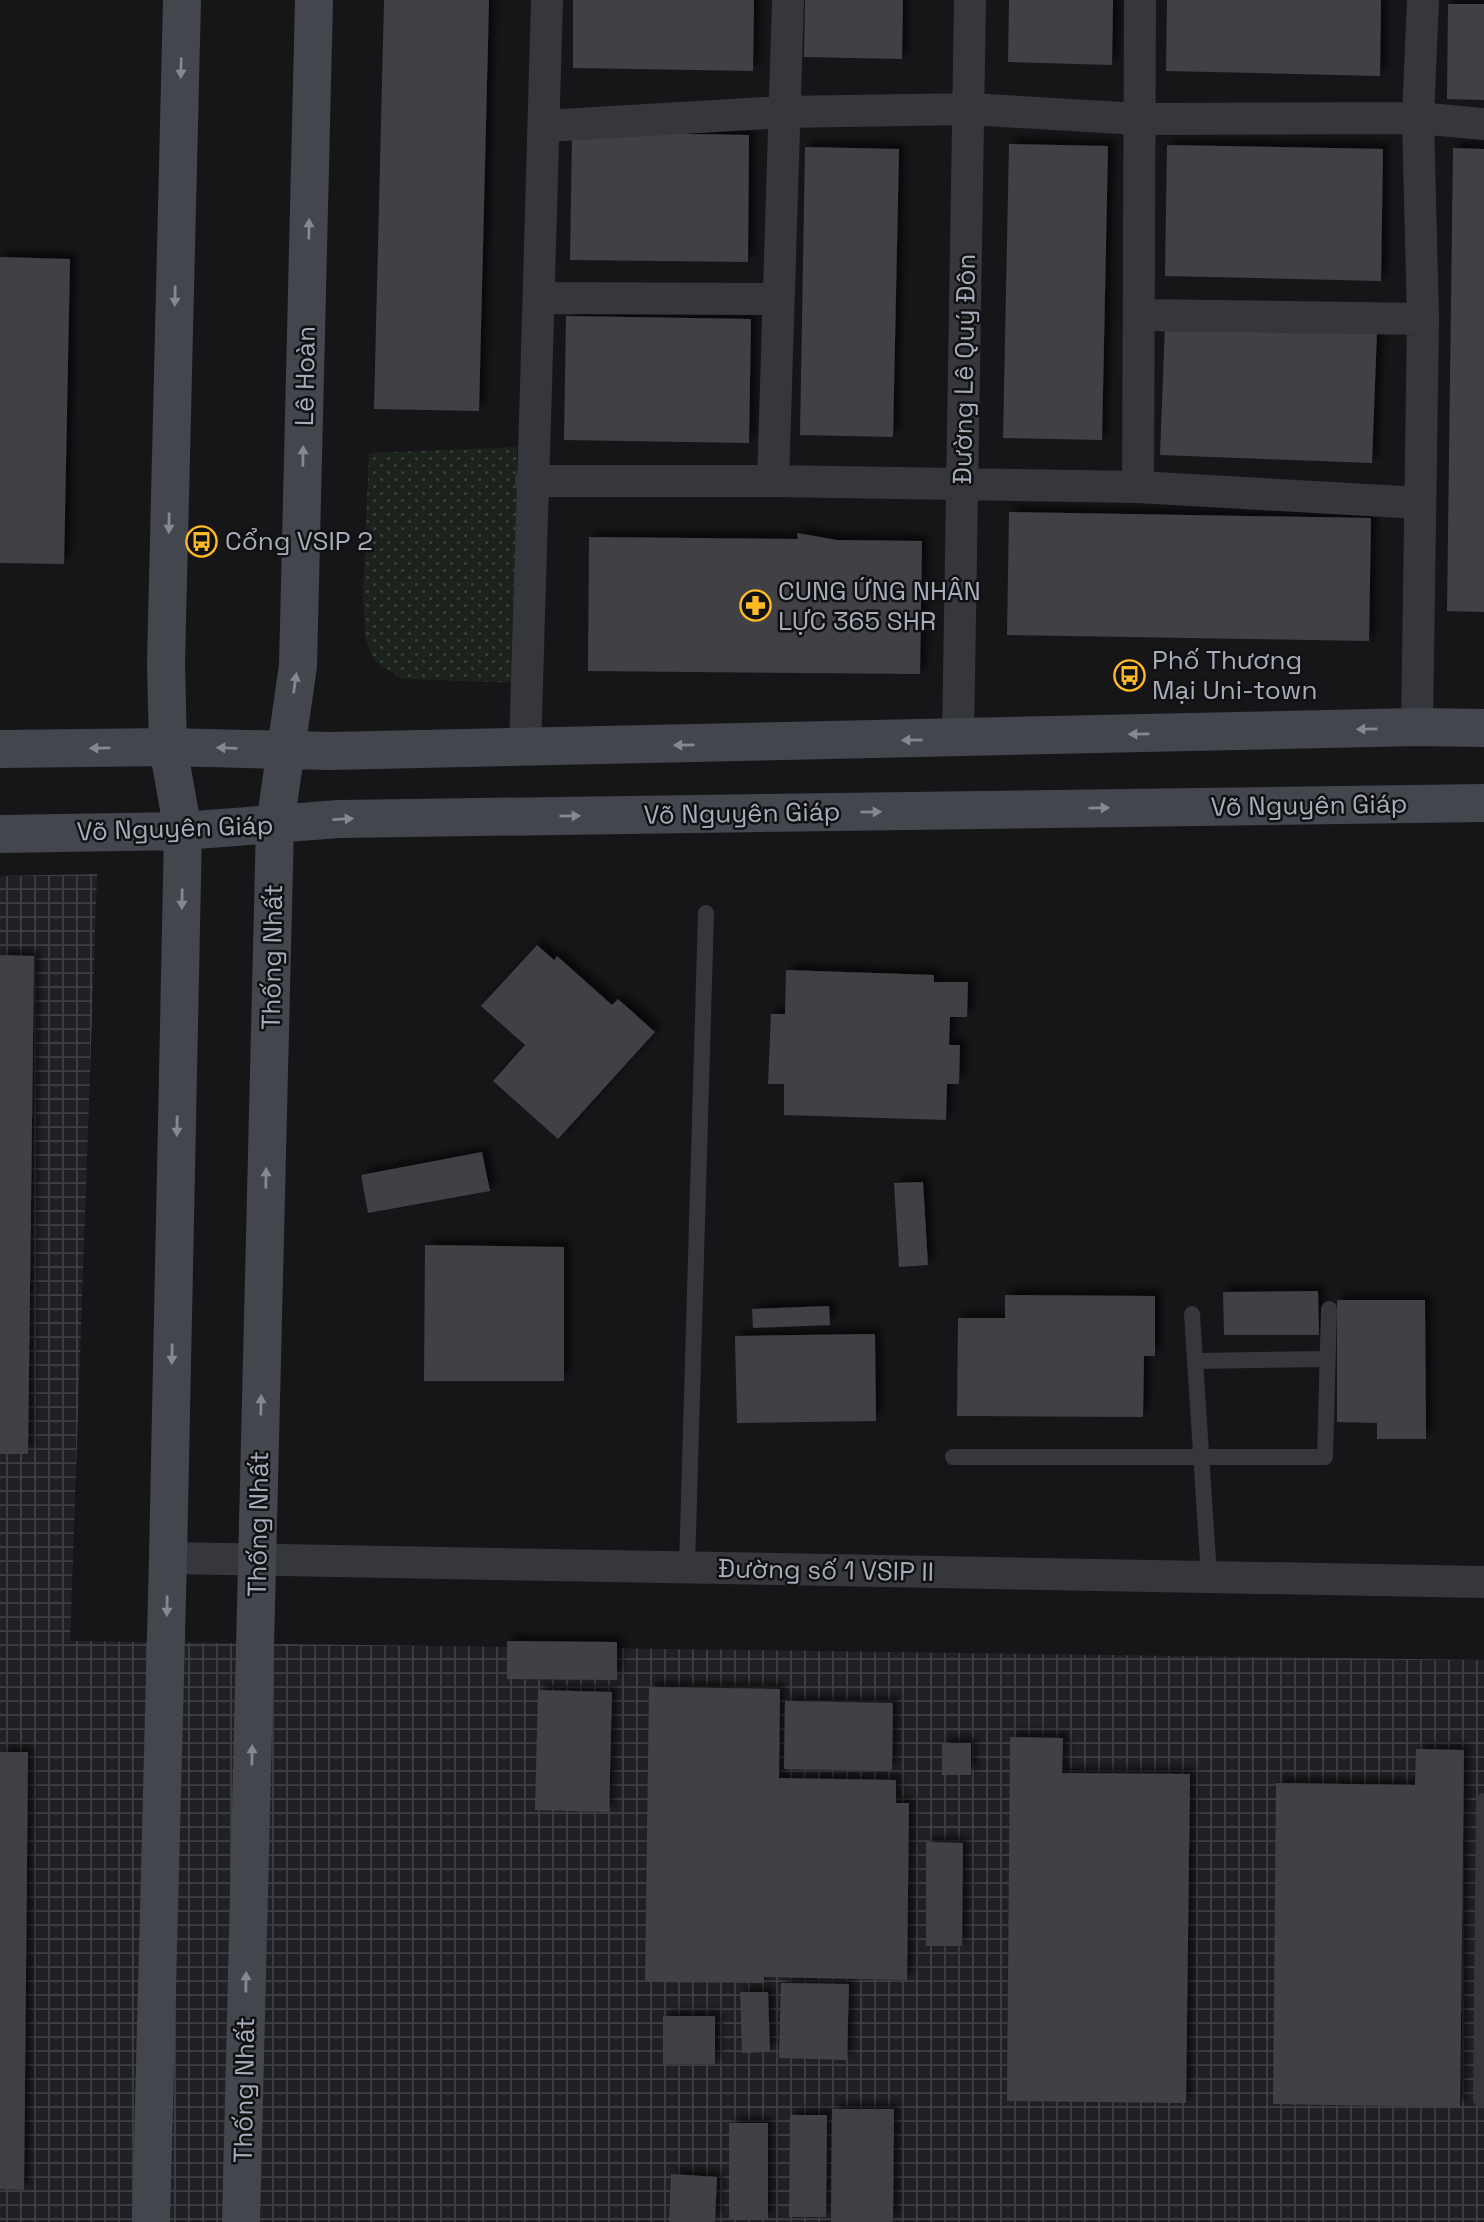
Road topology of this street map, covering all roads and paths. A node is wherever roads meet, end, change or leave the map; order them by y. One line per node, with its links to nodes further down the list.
1 (182, 0): 26 (street, one-way to 26)
2 (314, 0): 29 (street, Lê Hoàn, one-way to 2)
3 (547, 0): 13 (street)
4 (788, 0): 9 (street)
5 (970, 0): 8 (street, Đường Lê Quý Đôn)
6 (1140, 0): 11 (street)
7 (1423, 0): 10 (street)
8 (969, 109): 9 (street); 11 (street); 20 (street, Đường Lê Quý Đôn)
9 (783, 112): 13 (street); 15 (street)
10 (1418, 118): 11 (street); 12 (street); 17 (street)
11 (1139, 119): 16 (street)
12 (1484, 124)
13 (545, 126): 14 (street)
14 (540, 298): 15 (street); 18 (street)
15 (778, 299): 19 (street)
16 (1139, 314): 17 (street); 21 (street)
17 (1423, 319): 22 (street)
18 (531, 481): 19 (street); 27 (street)
19 (773, 481): 20 (street)
20 (962, 484): 21 (street); 25 (street, Đường Lê Quý Đôn)
21 (1138, 487): 22 (street)
22 (1420, 503): 23 (street)
23 (1417, 727): 24 (street); 25 (street, one-way to 25)
24 (1484, 728)
25 (958, 739): 27 (street, one-way to 27)
26 (168, 747): 28 (street, one-way to 28); 29 (street, one-way to 26); 32 (street)
27 (525, 748): 29 (street)
28 (0, 749)
29 (286, 751): 31 (street, Lê Hoàn)
30 (1484, 803): 31 (street, Võ Nguyên Giáp, one-way to 30)
31 (275, 825): 32 (street, Võ Nguyên Giáp); 42 (street, Thống Nhất, one-way to 31)
32 (183, 831): 33 (street, Võ Nguyên Giáp); 41 (street, one-way to 41)
33 (0, 834)
34 (706, 913): 43 (lane)
35 (1329, 1309): 37 (lane)
36 (1192, 1314): 38 (lane)
37 (1327, 1359): 38 (lane); 39 (lane)
38 (1195, 1361): 39 (lane)
39 (1201, 1455): 40 (lane); 44 (lane)
40 (953, 1457)
41 (168, 1558): 42 (street, Đường số 1 VSIP II); 48 (street, one-way to 48)
42 (257, 1560): 43 (street, Đường số 1 VSIP II); 49 (street, Thống Nhất, one-way to 42)
43 (687, 1567): 44 (street, Đường số 1 VSIP II)
44 (1209, 1577): 45 (street, Đường số 1 VSIP II)
45 (1484, 1582)
46 (1484, 1801): 47 (lane)
47 (1481, 2099)
48 (151, 2222)
49 (241, 2222)

